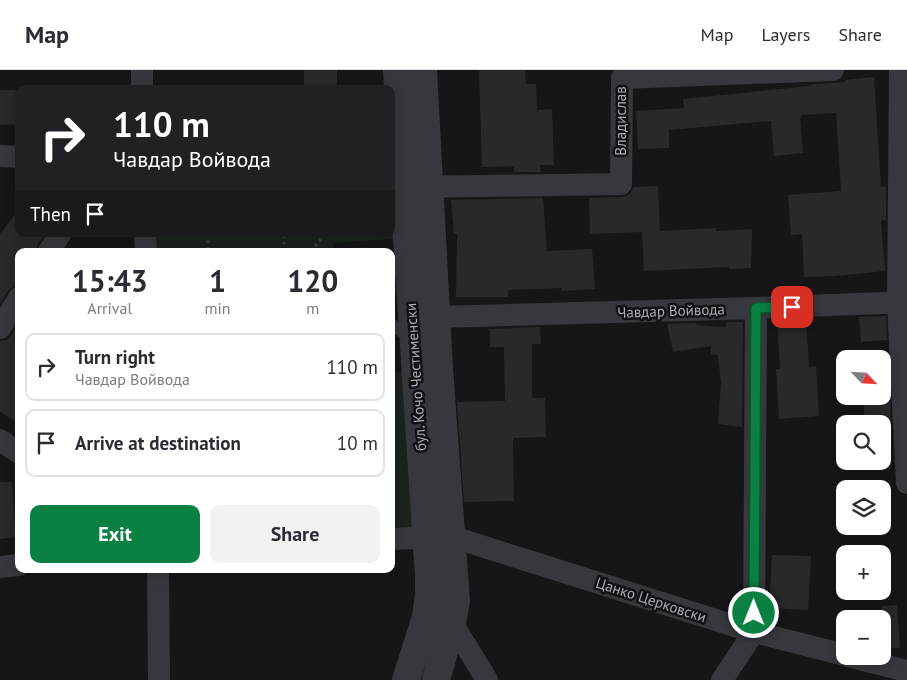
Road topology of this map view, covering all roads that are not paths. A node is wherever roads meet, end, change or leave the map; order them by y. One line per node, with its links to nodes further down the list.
1 (142, 70): 6 (street)
2 (397, 70): 9 (street, бул. Кочо Честименски)
3 (424, 70): 9 (street, бул. Кочо Честименски)
4 (833, 70): 9 (street, Владислав)
5 (900, 70): 14 (street)
6 (142, 85)
7 (0, 156): 8 (street)
8 (15, 157)
9 (408, 187): 11 (street, бул. Кочо Честименски); 17 (street, бул. Кочо Честименски)
10 (58, 237): 12 (street)
11 (408, 247): 13 (lane); 20 (street, бул. Кочо Честименски)
12 (51, 248)
13 (395, 268)
14 (903, 303): 16 (street, Чавдар Войвода); 23 (street)
15 (15, 304): 19 (street)
16 (756, 308): 17 (street, Чавдар Войвода); 28 (street)
17 (436, 317): 24 (street, бул. Кочо Честименски)
18 (395, 327): 20 (lane)
19 (0, 328)
20 (414, 343): 24 (street, бул. Кочо Честименски)
21 (0, 440): 22 (street)
22 (15, 450)
23 (907, 481)
24 (446, 538): 25 (street, Цанко Церковски); 27 (street, бул. Кочо Честименски); 28 (street, Цанко Церковски); 33 (street, бул. Кочо Честименски)
25 (395, 539)
26 (158, 573): 32 (street)
27 (452, 623): 34 (street, бул. Кочо Честименски); 35 (street)
28 (754, 632): 29 (street, Цанко Церковски); 36 (street)
29 (836, 653)
30 (883, 665): 31 (street, Цанко Церковски)
31 (907, 671)
32 (159, 680)
33 (406, 680)
34 (436, 680)
35 (487, 680)
36 (722, 680)

